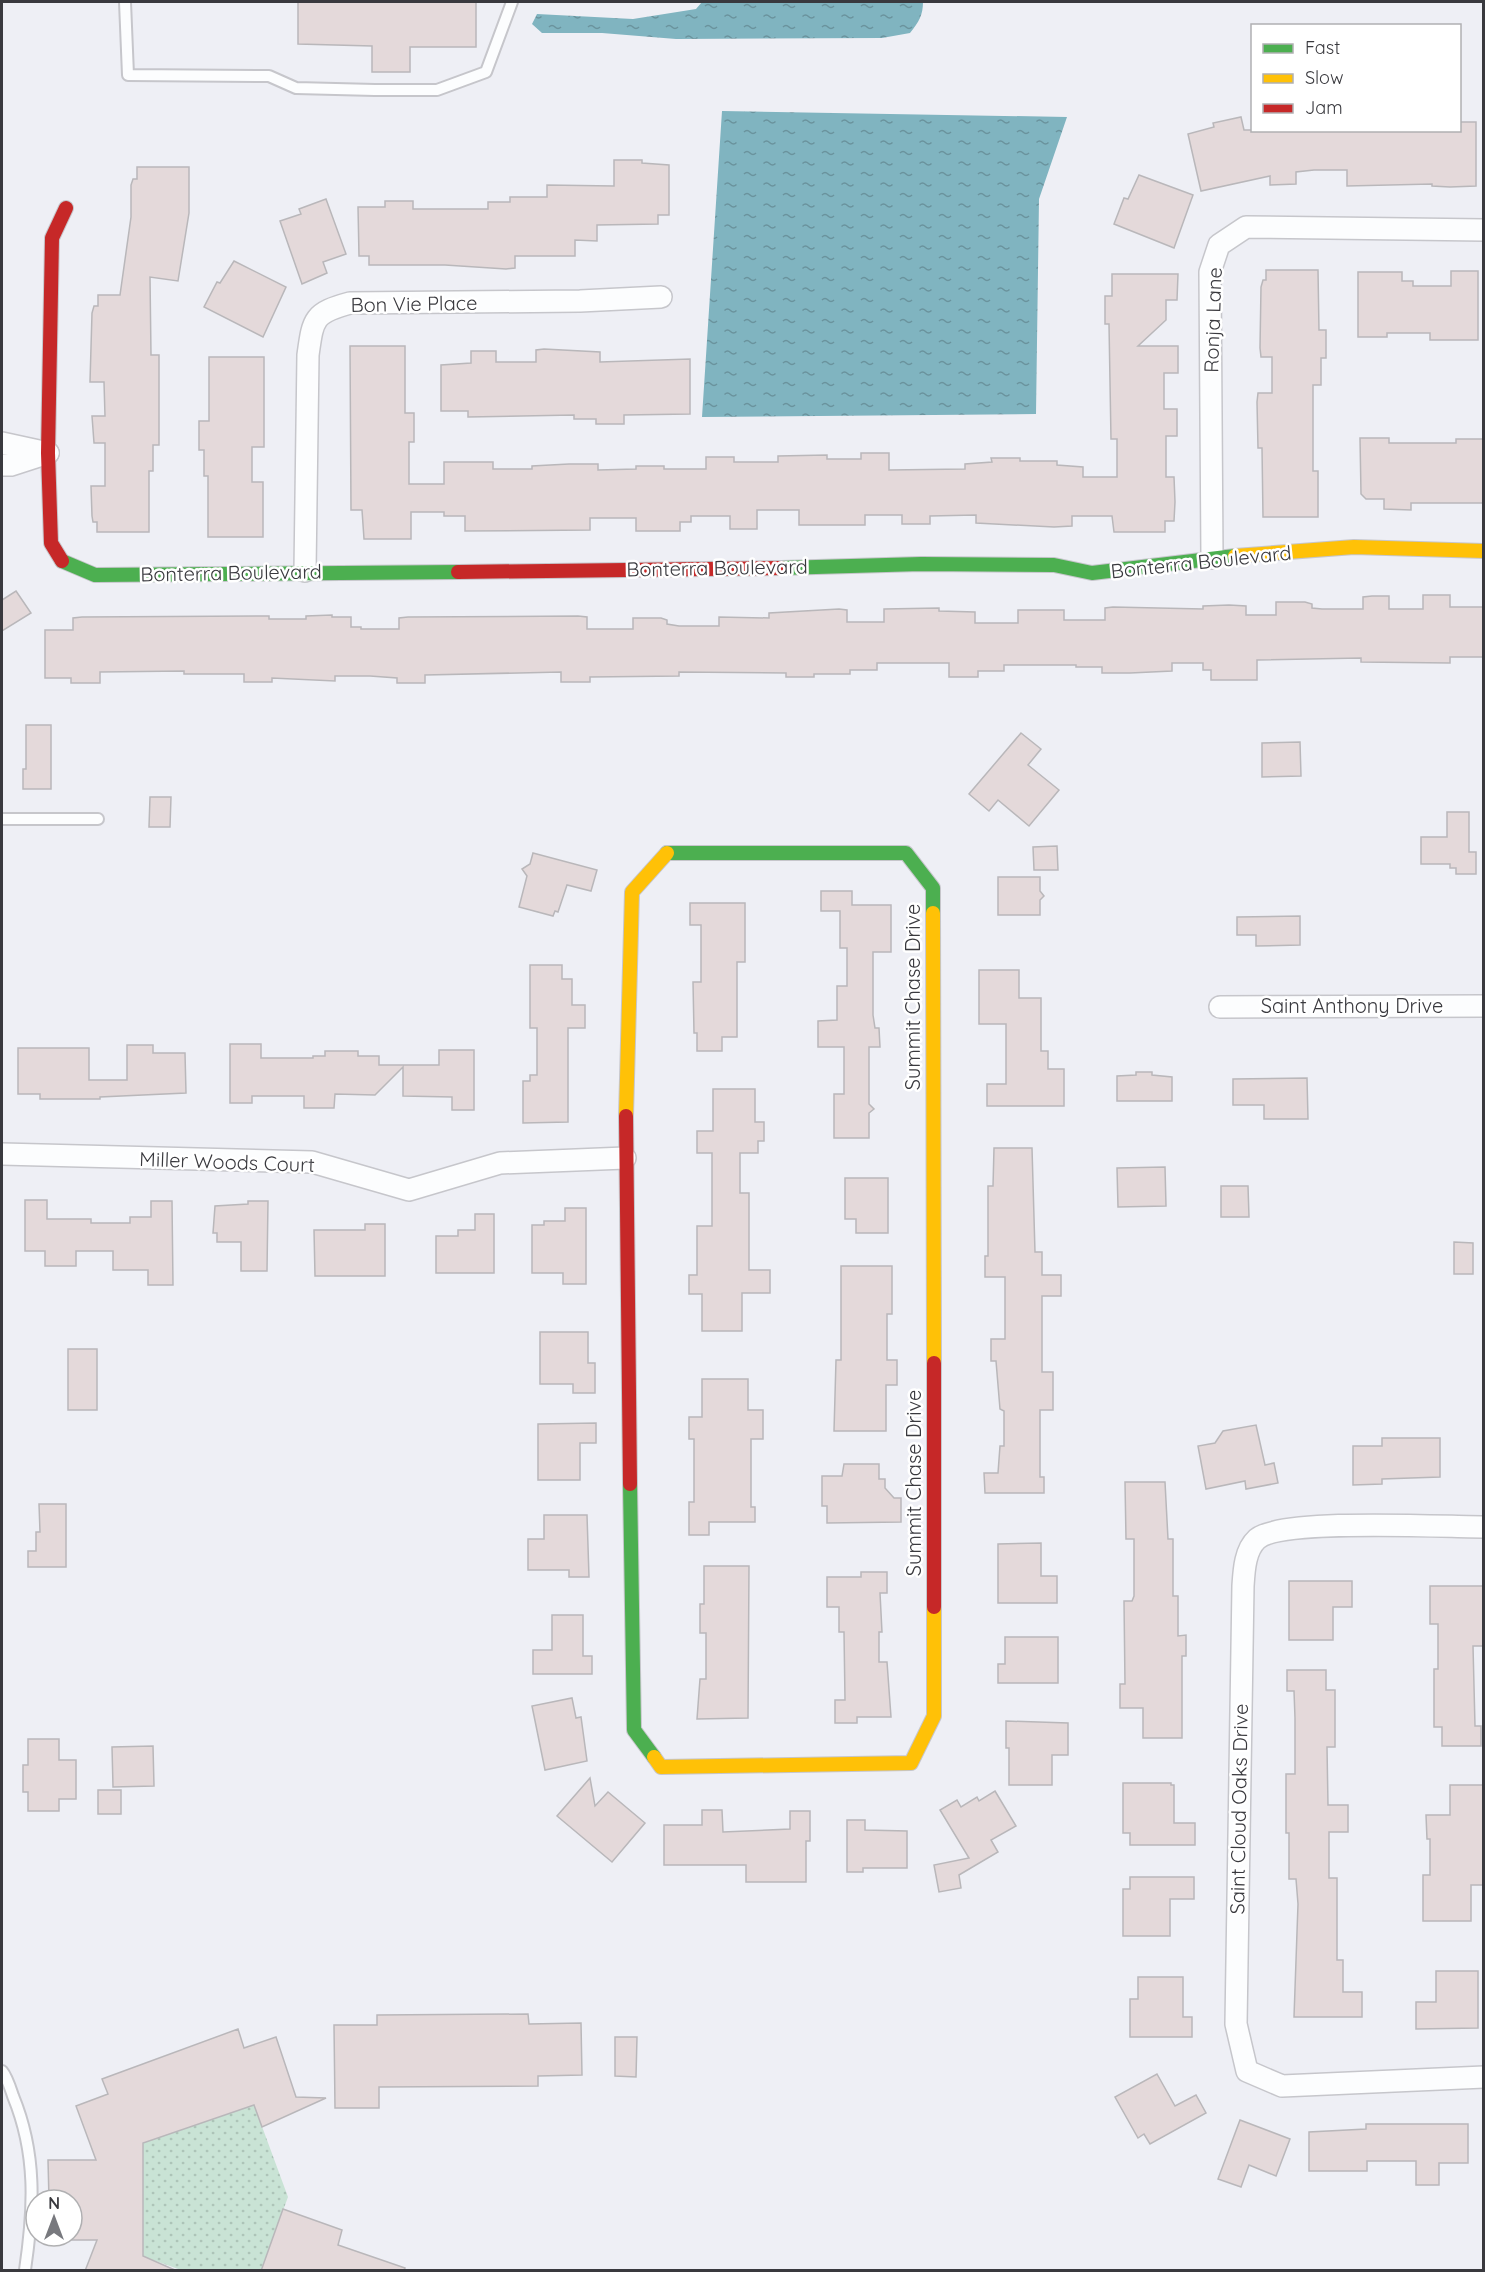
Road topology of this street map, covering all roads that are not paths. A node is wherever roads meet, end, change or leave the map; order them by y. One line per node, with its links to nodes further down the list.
1 (125, 2): 2 (lane)
2 (513, 2)
3 (66, 208): 7 (street, Bonterra Boulevard)
4 (1484, 230): 10 (street, Ronja Lane)
5 (661, 297): 11 (street, Bon Vie Place)
6 (2, 443): 7 (street)
7 (48, 453): 8 (street); 11 (street, Bonterra Boulevard)
8 (2, 465)
9 (1484, 551): 10 (street, Bonterra Boulevard)
10 (1212, 558): 11 (street, Bonterra Boulevard)
11 (305, 571)
12 (2, 819): 13 (lane)
13 (98, 819)
14 (1484, 1006): 15 (street, Saint Anthony Drive)
15 (1220, 1007)
16 (2, 1154): 17 (street, Miller Woods Court)
17 (625, 1158): 17 (street, Summit Chase Drive)
18 (1484, 1527): 20 (street, Saint Cloud Oaks Drive)
19 (2, 2071): 21 (lane)
20 (1484, 2077)
21 (25, 2271)

